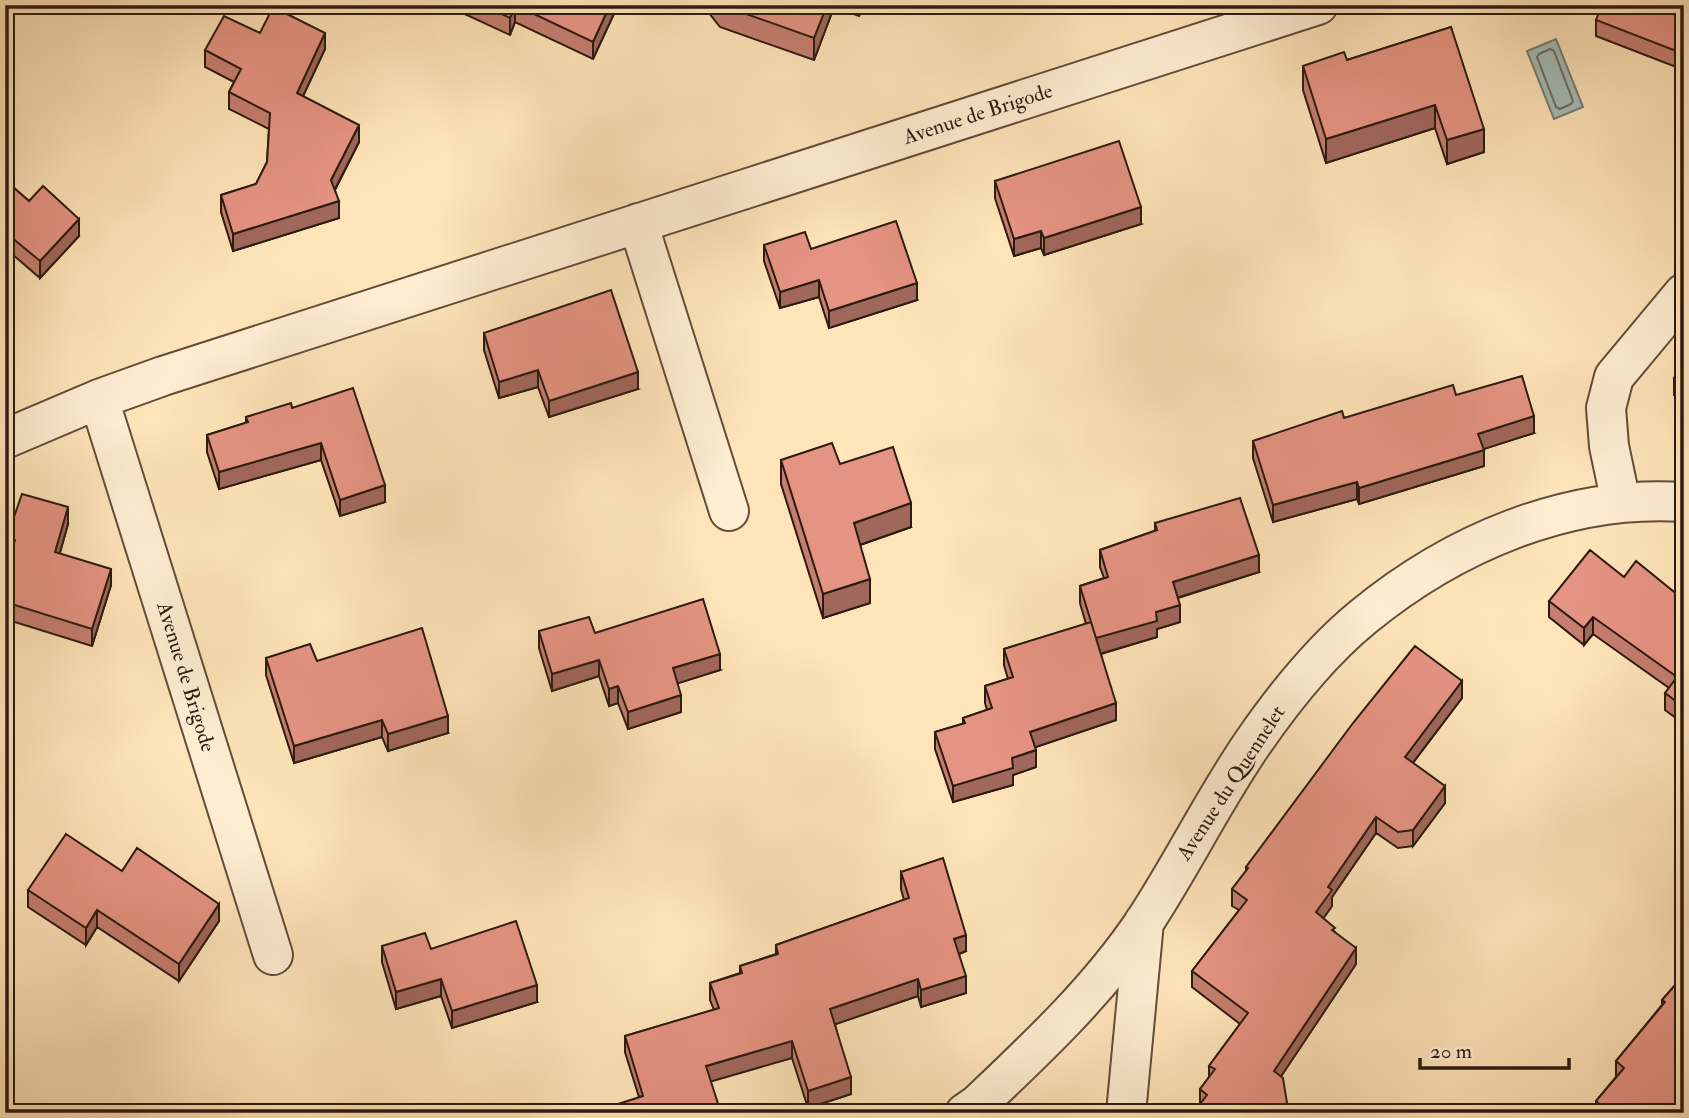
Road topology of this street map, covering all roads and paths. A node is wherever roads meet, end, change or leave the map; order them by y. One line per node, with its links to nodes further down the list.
1 (1318, 5): 2 (street, Avenue de Brigode)
2 (638, 223): 4 (street, Avenue de Brigode); 8 (street)
3 (1684, 293): 7 (street)
4 (99, 399): 5 (street, Avenue de Brigode); 10 (street, Avenue de Brigode)
5 (5, 439)
6 (1684, 502): 7 (street, Avenue du Quennelet)
7 (1621, 503): 9 (street, Avenue du Quennelet)
8 (729, 511)
9 (1144, 922): 11 (street, Avenue du Quennelet); 12 (street, Avenue du Quennelet)
10 (273, 955)
11 (965, 1113)
12 (1126, 1113)

